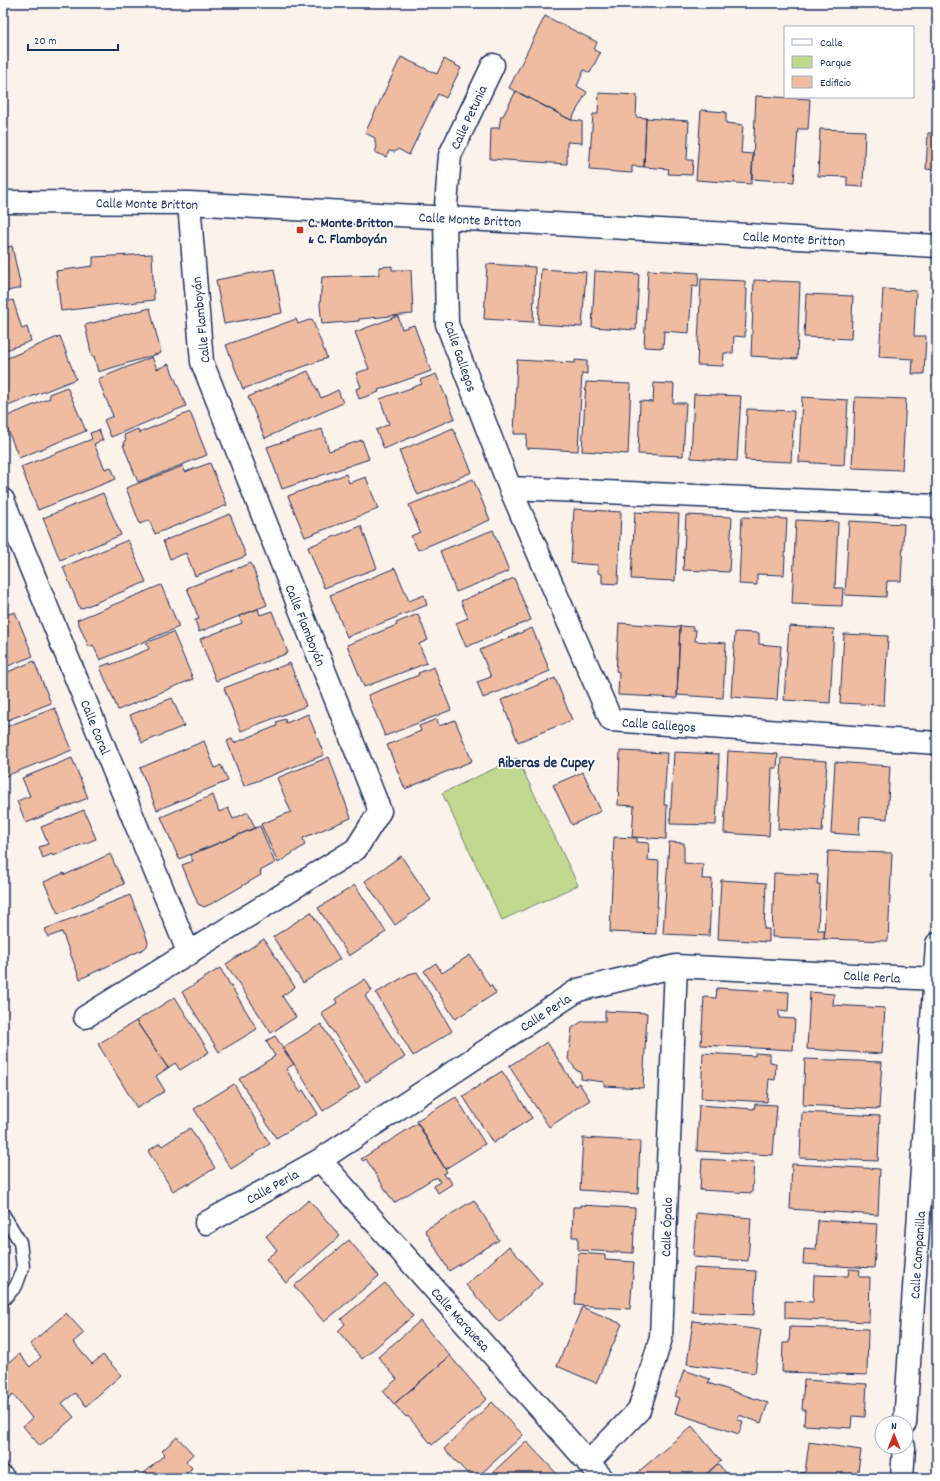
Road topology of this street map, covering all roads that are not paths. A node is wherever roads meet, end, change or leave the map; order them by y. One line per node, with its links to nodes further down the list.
1 (493, 65): 4 (street, Calle Petunia)
2 (3, 202): 3 (street, Calle Monte Britton)
3 (189, 203): 4 (street, Calle Monte Britton); 11 (street, Calle Flamboyán)
4 (445, 218): 5 (street, Calle Monte Britton); 6 (street, Calle Gallegos)
5 (937, 246)
6 (510, 488): 8 (street); 9 (street, Calle Gallegos)
7 (3, 500): 11 (street, Calle Coral)
8 (937, 506)
9 (937, 743)
10 (937, 944): 13 (street, Calle Campanilla)
11 (189, 954): 14 (street)
12 (676, 966): 13 (street, Calle Perla); 15 (street, Calle Perla); 22 (street, Calle Ópalo)
13 (935, 979): 19 (street, Calle Campanilla)
14 (85, 1017)
15 (320, 1160): 17 (street, Calle Perla); 22 (street, Calle Marquesa)
16 (3, 1214): 18 (lane)
17 (206, 1223)
18 (3, 1300)
19 (906, 1415)
20 (903, 1455): 24 (street)
21 (3, 1471): 23 (lane)
22 (595, 1471)
23 (10, 1478)
24 (902, 1478)

